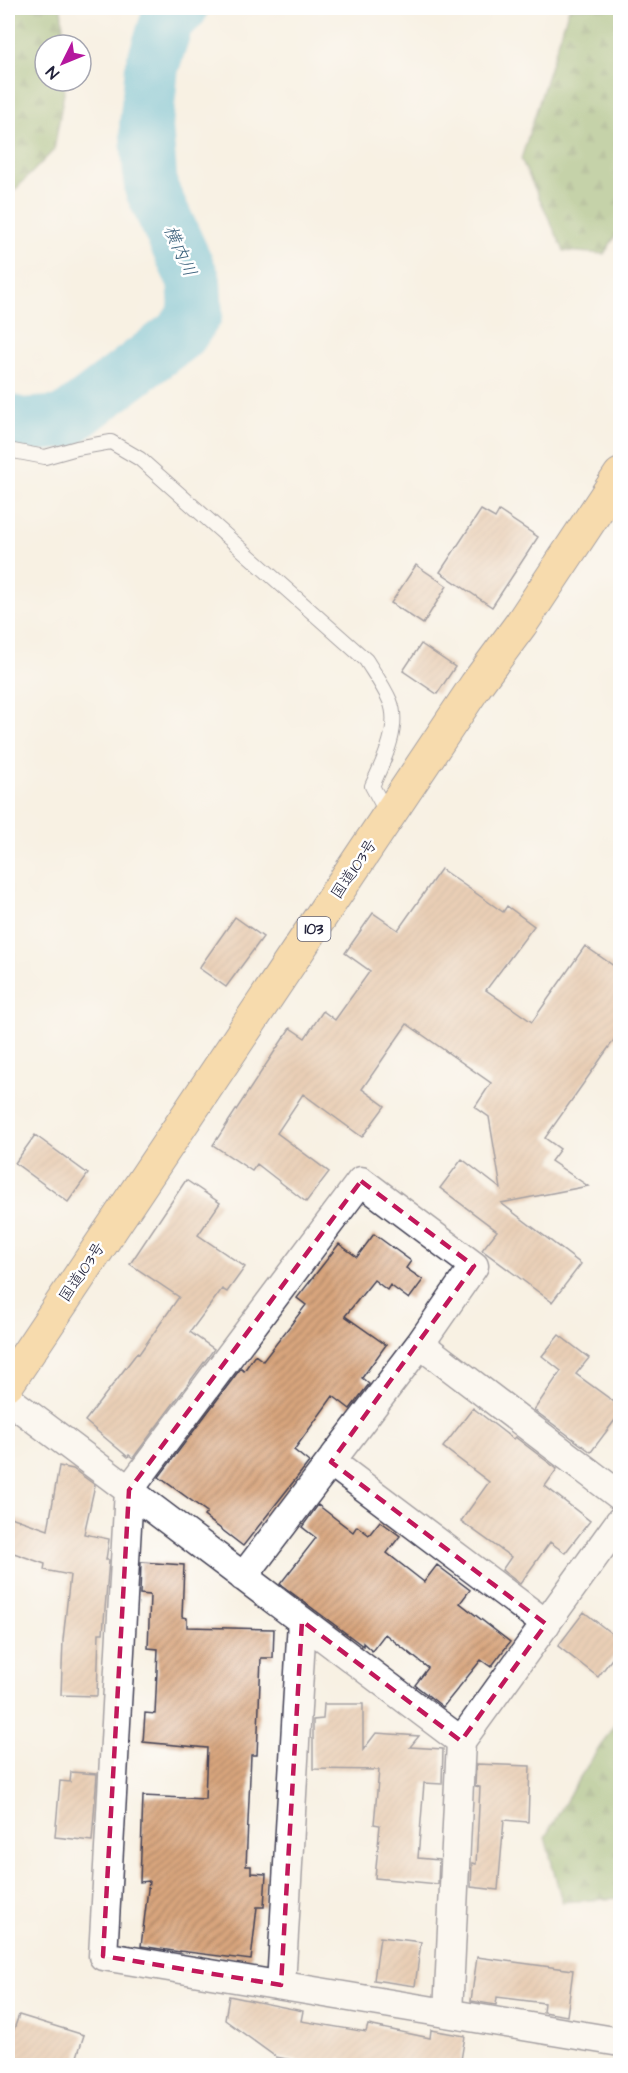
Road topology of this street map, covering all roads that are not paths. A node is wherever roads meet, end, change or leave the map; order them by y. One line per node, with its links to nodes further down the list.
1 (8, 450): 3 (lane)
2 (621, 475): 3 (highway, 国道103号 / 103)
3 (389, 817): 5 (highway, 国道103号 / 103)
4 (420, 1344): 7 (street); 8 (street); 9 (street)
5 (8, 1383)
6 (8, 1399): 8 (street)
7 (331, 1462): 11 (street); 13 (street)
8 (129, 1490): 11 (street); 15 (street)
9 (621, 1496)
10 (621, 1521): 13 (street)
11 (243, 1576): 12 (street)
12 (302, 1621): 14 (street); 15 (street)
13 (546, 1624): 14 (street)
14 (461, 1741): 16 (street)
15 (281, 1985): 16 (street)
16 (447, 2013): 17 (street)
17 (621, 2042)

